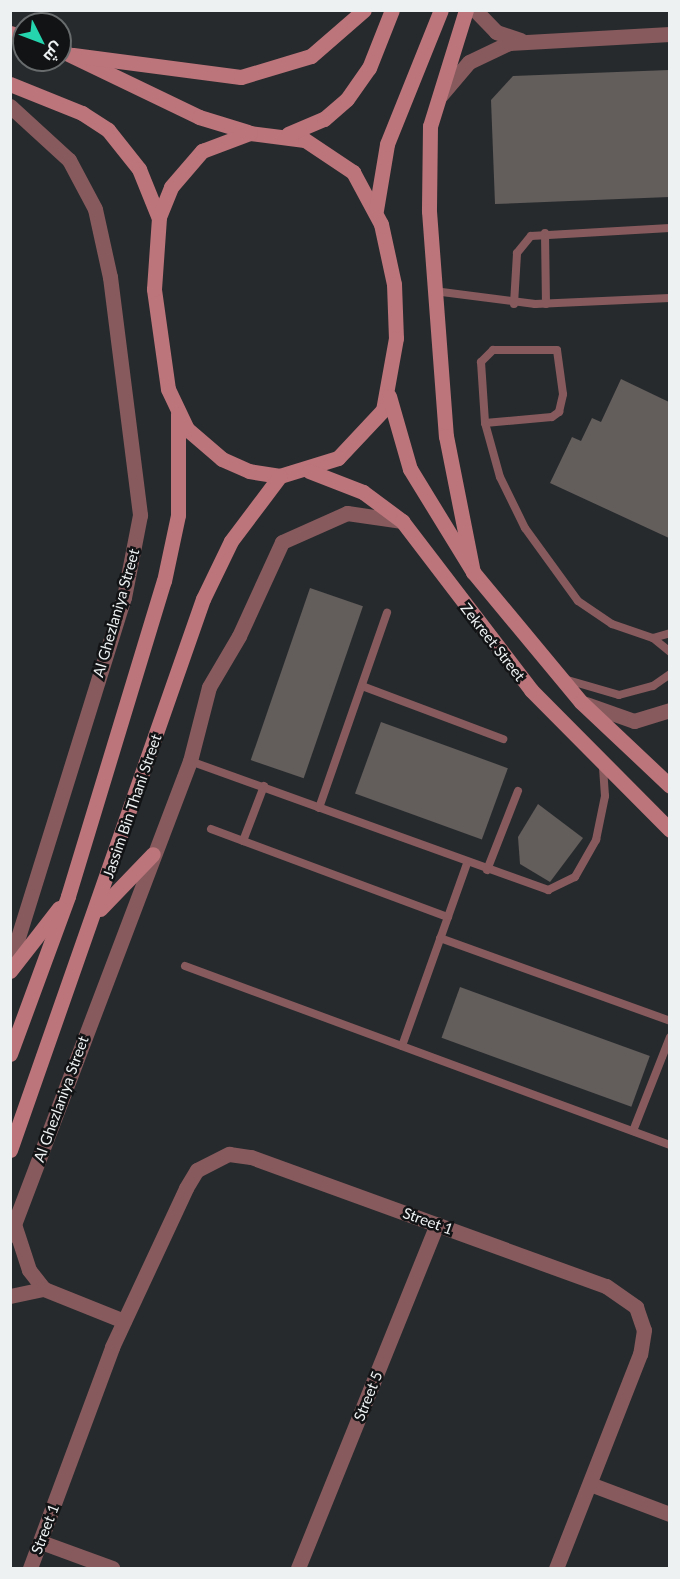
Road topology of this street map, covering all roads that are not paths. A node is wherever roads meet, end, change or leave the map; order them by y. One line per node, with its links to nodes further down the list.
1 (364, 10): 8 (main road)
2 (392, 10): 14 (main road)
3 (441, 10): 15 (main road)
4 (466, 10): 12 (main road)
5 (475, 10): 7 (street)
6 (669, 34): 7 (street)
7 (524, 40): 12 (street)
8 (72, 53)
9 (72, 55): 13 (main road)
10 (10, 84): 16 (main road)
11 (10, 106): 56 (street, Al Ghezlaniya Street)
12 (435, 107): 19 (main road)
13 (250, 133): 14 (main road); 16 (main road)
14 (288, 134): 15 (main road)
15 (376, 210): 23 (main road)
16 (159, 217): 24 (main road)
17 (669, 228): 18 (lane)
18 (545, 233): 21 (lane); 22 (lane)
19 (434, 291): 21 (lane); 29 (main road)
20 (669, 298): 22 (lane)
21 (514, 304): 22 (lane)
22 (546, 304)
23 (388, 396): 26 (main road); 29 (main road, Zekreet Street)
24 (178, 411): 27 (main road); 52 (main road)
25 (485, 423): 25 (lane); 32 (lane)
26 (309, 471): 27 (main road); 28 (main road, Zekreet Street)
27 (280, 476): 53 (main road, Jassim Bin Thani Street)
28 (402, 521): 40 (street, Al Ghezlaniya Street); 41 (main road, Zekreet Street)
29 (473, 572): 35 (main road, Zekreet Street)
30 (387, 613): 36 (lane)
31 (669, 633): 32 (lane)
32 (653, 638): 33 (lane)
33 (669, 652)
34 (669, 674): 35 (lane)
35 (560, 678): 37 (main road, Zekreet Street)
36 (362, 686): 39 (lane); 45 (lane)
37 (582, 702): 38 (street); 43 (main road, Zekreet Street)
38 (669, 710)
39 (503, 739)
40 (190, 761): 42 (lane); 49 (street, Al Ghezlaniya Street)
41 (603, 769): 47 (main road, Zekreet Street); 51 (lane)
42 (264, 786): 45 (lane); 48 (lane)
43 (669, 786)
44 (518, 791): 51 (lane)
45 (319, 808): 50 (lane)
46 (211, 829): 48 (lane)
47 (669, 830)
48 (243, 841): 54 (lane)
49 (153, 854): 53 (main road); 67 (street, Al Ghezlaniya Street)
50 (467, 863): 51 (lane); 54 (lane)
51 (487, 870)
52 (68, 896): 58 (main road); 62 (main road)
53 (96, 913): 65 (main road, Jassim Bin Thani Street)
54 (448, 917): 55 (lane)
55 (440, 938): 59 (lane); 61 (lane)
56 (10, 963)
57 (185, 966): 61 (lane)
58 (10, 971)
59 (669, 1021)
60 (669, 1038): 63 (lane)
61 (402, 1046): 63 (lane)
62 (10, 1054)
63 (633, 1131): 64 (lane)
64 (669, 1145)
65 (10, 1150)
66 (437, 1224): 70 (street, Street 1); 71 (street, Street 1); 76 (street, Street 5)
67 (12, 1229): 68 (street)
68 (44, 1289): 69 (street); 70 (street)
69 (10, 1296)
70 (124, 1322): 73 (street, Street 1)
71 (590, 1484): 72 (street); 77 (street, Street 1)
72 (669, 1514)
73 (41, 1542): 74 (street, Street 1); 75 (street)
74 (30, 1569)
75 (111, 1569)
76 (298, 1569)
77 (556, 1569)

